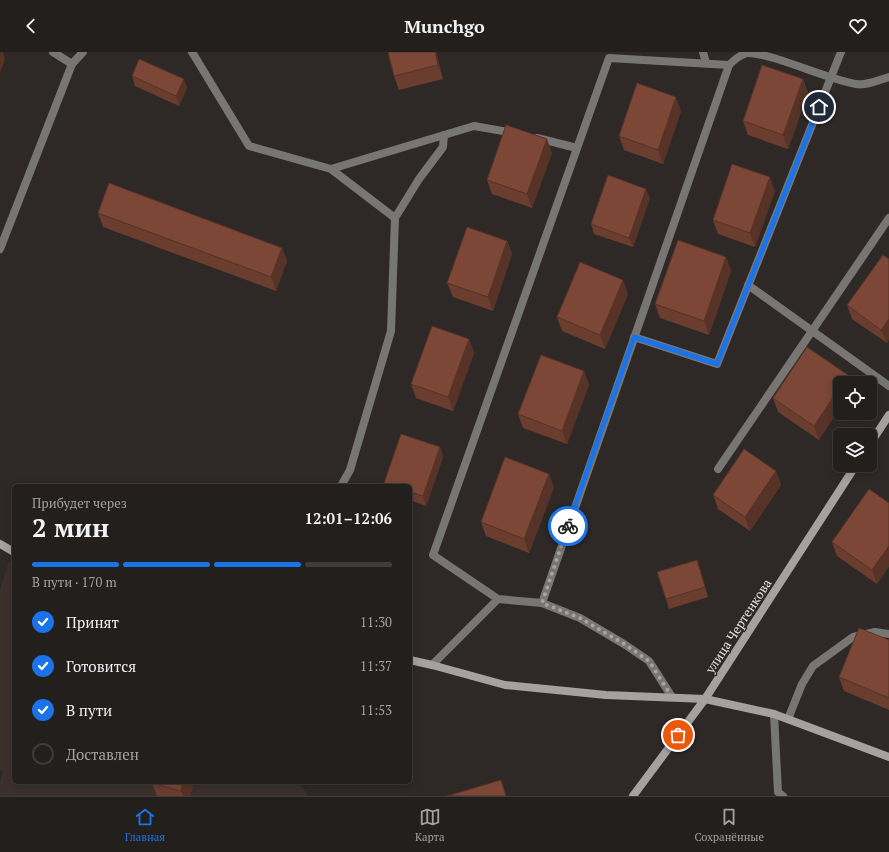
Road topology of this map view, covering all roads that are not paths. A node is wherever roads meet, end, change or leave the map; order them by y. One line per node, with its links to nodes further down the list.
1 (53, 52): 7 (street)
2 (83, 52): 7 (street)
3 (192, 52): 13 (street)
4 (703, 52): 6 (street)
5 (841, 52): 10 (street)
6 (706, 63): 8 (street); 12 (street)
7 (72, 64): 16 (street)
8 (729, 65): 10 (street); 19 (street)
9 (889, 77): 10 (street)
10 (831, 78): 17 (street)
11 (444, 135): 12 (street); 13 (street); 14 (street)
12 (577, 148): 28 (street)
13 (331, 169): 14 (street)
14 (395, 218): 25 (street)
15 (889, 218): 18 (street)
16 (0, 249)
17 (748, 285): 18 (street); 19 (street)
18 (813, 331): 20 (street); 23 (street)
19 (634, 337): 29 (street)
20 (889, 386)
21 (889, 415): 22 (street)
22 (877, 433)
23 (718, 469)
24 (851, 472): 34 (street, улица Чертенкова)
25 (342, 484)
26 (1, 546): 27 (street)
27 (12, 551)
28 (498, 599): 29 (street); 32 (street)
29 (542, 603): 33 (street)
30 (889, 634): 36 (street)
31 (412, 660): 32 (street)
32 (432, 665): 33 (street)
33 (672, 697): 34 (street)
34 (704, 699): 35 (street); 39 (street, улица Чертенкова)
35 (774, 714): 36 (street); 38 (street)
36 (788, 719): 37 (street)
37 (889, 757)
38 (780, 795)
39 (633, 796)

